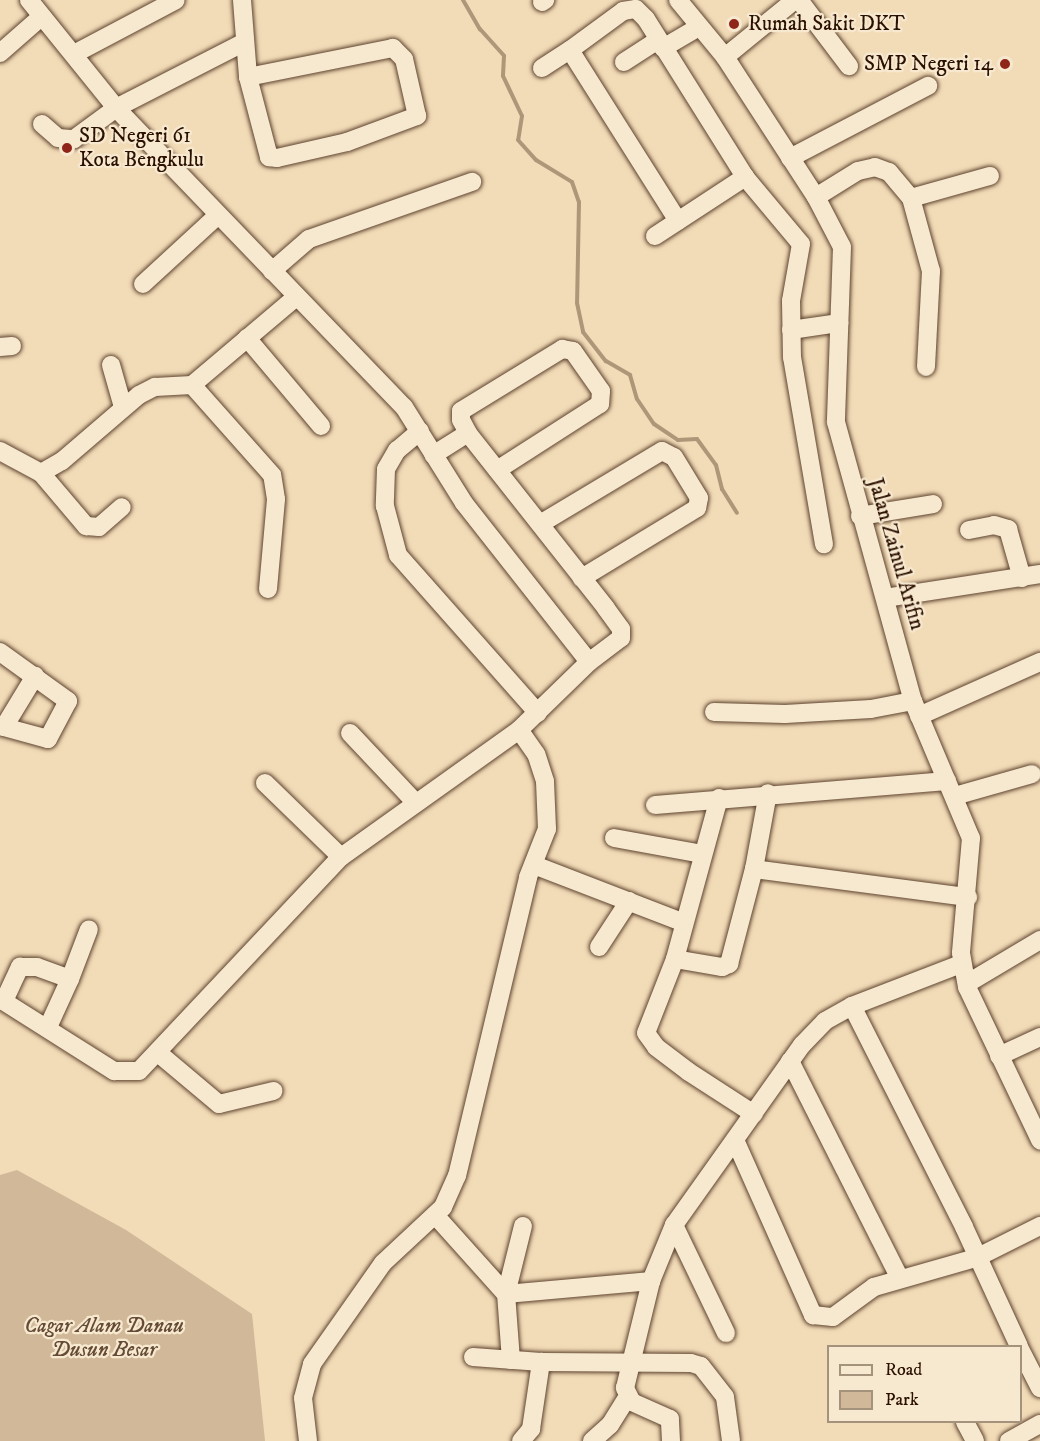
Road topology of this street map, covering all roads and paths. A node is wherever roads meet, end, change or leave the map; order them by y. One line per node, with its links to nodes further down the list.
1 (29, 0): 6 (street)
2 (176, 0): 12 (street)
3 (242, 0): 8 (street)
4 (678, 0): 7 (street, Jalan Zainul Arifin)
5 (797, 0): 13 (street); 15 (street)
6 (41, 17): 11 (street); 12 (street)
7 (699, 27): 9 (street); 13 (street, Jalan Zainul Arifin)
8 (243, 43): 17 (street); 19 (street)
9 (661, 44): 10 (street); 14 (street); 23 (street)
10 (570, 51): 16 (street); 28 (street)
11 (0, 53)
12 (74, 54): 19 (street)
13 (726, 57): 21 (street, Jalan Zainul Arifin)
14 (624, 62)
15 (849, 66)
16 (542, 68)
17 (248, 77): 17 (street)
18 (928, 86): 21 (street)
19 (116, 108): 20 (street); 27 (street)
20 (42, 124)
21 (790, 159): 25 (street, Jalan Zainul Arifin)
22 (990, 176): 26 (street)
23 (745, 177): 28 (street); 34 (street)
24 (472, 182): 30 (street)
25 (816, 197): 26 (street); 33 (street, Jalan Zainul Arifin)
26 (911, 198): 37 (street)
27 (217, 216): 30 (street); 31 (street)
28 (678, 221): 29 (street)
29 (655, 236)
30 (272, 271): 32 (street)
31 (143, 284)
32 (295, 298): 35 (street); 41 (street)
33 (839, 323): 34 (street); 49 (street, Jalan Zainul Arifin)
34 (791, 330): 52 (street)
35 (247, 338): 38 (street); 40 (street)
36 (111, 364): 39 (street)
37 (926, 367)
38 (192, 385): 39 (street); 56 (street)
39 (123, 407): 46 (street)
40 (321, 426)
41 (420, 431): 44 (street); 64 (street)
42 (468, 433): 44 (street); 45 (street); 45 (street)
43 (0, 451): 46 (street)
44 (433, 455): 59 (street)
45 (497, 470): 50 (street)
46 (41, 473): 48 (street)
47 (933, 504): 49 (street)
48 (123, 507)
49 (860, 516): 57 (street, Jalan Zainul Arifin)
50 (540, 524): 54 (street); 54 (street)
51 (969, 530): 55 (street)
52 (824, 544)
53 (1040, 574): 55 (street)
54 (582, 578): 59 (street)
55 (1022, 578): 57 (street)
56 (268, 589)
57 (885, 598): 62 (street, Jalan Zainul Arifin)
58 (0, 652): 61 (street)
59 (589, 662): 64 (street)
60 (1040, 662): 62 (street)
61 (35, 676): 65 (street); 65 (street)
62 (916, 709): 63 (street); 70 (street, Jalan Zainul Arifin)
63 (714, 712)
64 (538, 713): 66 (street)
65 (2, 726)
66 (519, 730): 73 (street); 78 (street)
67 (350, 733): 73 (street)
68 (1032, 774): 70 (street)
69 (265, 783): 77 (street)
70 (951, 788): 71 (street); 80 (street, Jalan Zainul Arifin)
71 (768, 794): 72 (street); 79 (street)
72 (719, 798): 74 (street); 76 (street)
73 (415, 802): 77 (street)
74 (655, 805)
75 (614, 838): 76 (street)
76 (702, 854): 82 (street)
77 (341, 857): 94 (street)
78 (534, 865): 81 (street); 102 (street)
79 (754, 869): 80 (street); 86 (street)
80 (968, 897): 87 (street, Jalan Zainul Arifin)
81 (629, 901): 82 (street); 85 (street)
82 (684, 923): 86 (street)
83 (89, 929): 88 (street)
84 (1040, 940): 89 (street)
85 (599, 947)
86 (675, 959): 98 (street)
87 (961, 964): 89 (street, Jalan Zainul Arifin); 91 (street)
88 (70, 979): 90 (street); 92 (street)
89 (968, 983): 95 (street, Jalan Zainul Arifin)
90 (2, 1000): 92 (street)
91 (852, 1006): 96 (street); 106 (street)
92 (48, 1027): 94 (street)
93 (1040, 1037): 95 (street)
94 (157, 1052): 97 (street)
95 (999, 1056): 99 (street, Jalan Zainul Arifin)
96 (790, 1061): 98 (street); 107 (street)
97 (273, 1091)
98 (754, 1114): 100 (street)
99 (1035, 1114): 101 (street, Jalan Zainul Arifin)
100 (735, 1140): 103 (street); 107 (street)
101 (1040, 1140)
102 (435, 1215): 109 (street); 121 (street)
103 (674, 1225): 108 (street); 110 (street)
104 (523, 1226): 109 (street)
105 (1040, 1226): 106 (street)
106 (976, 1257): 107 (street); 111 (street)
107 (900, 1279)
108 (651, 1281): 109 (street); 116 (street)
109 (506, 1294): 114 (street)
110 (726, 1333)
111 (1019, 1345)
112 (1022, 1352): 117 (street)
113 (473, 1357): 114 (street)
114 (511, 1360): 115 (street)
115 (541, 1362): 116 (street); 122 (street)
116 (628, 1364): 118 (street); 125 (street)
117 (1040, 1388)
118 (627, 1398): 123 (street); 124 (street)
119 (966, 1423): 126 (street)
120 (1040, 1424): 127 (street)
121 (308, 1441)
122 (521, 1441)
123 (592, 1441)
124 (671, 1441)
125 (731, 1441)
126 (975, 1441)
127 (1009, 1441)

